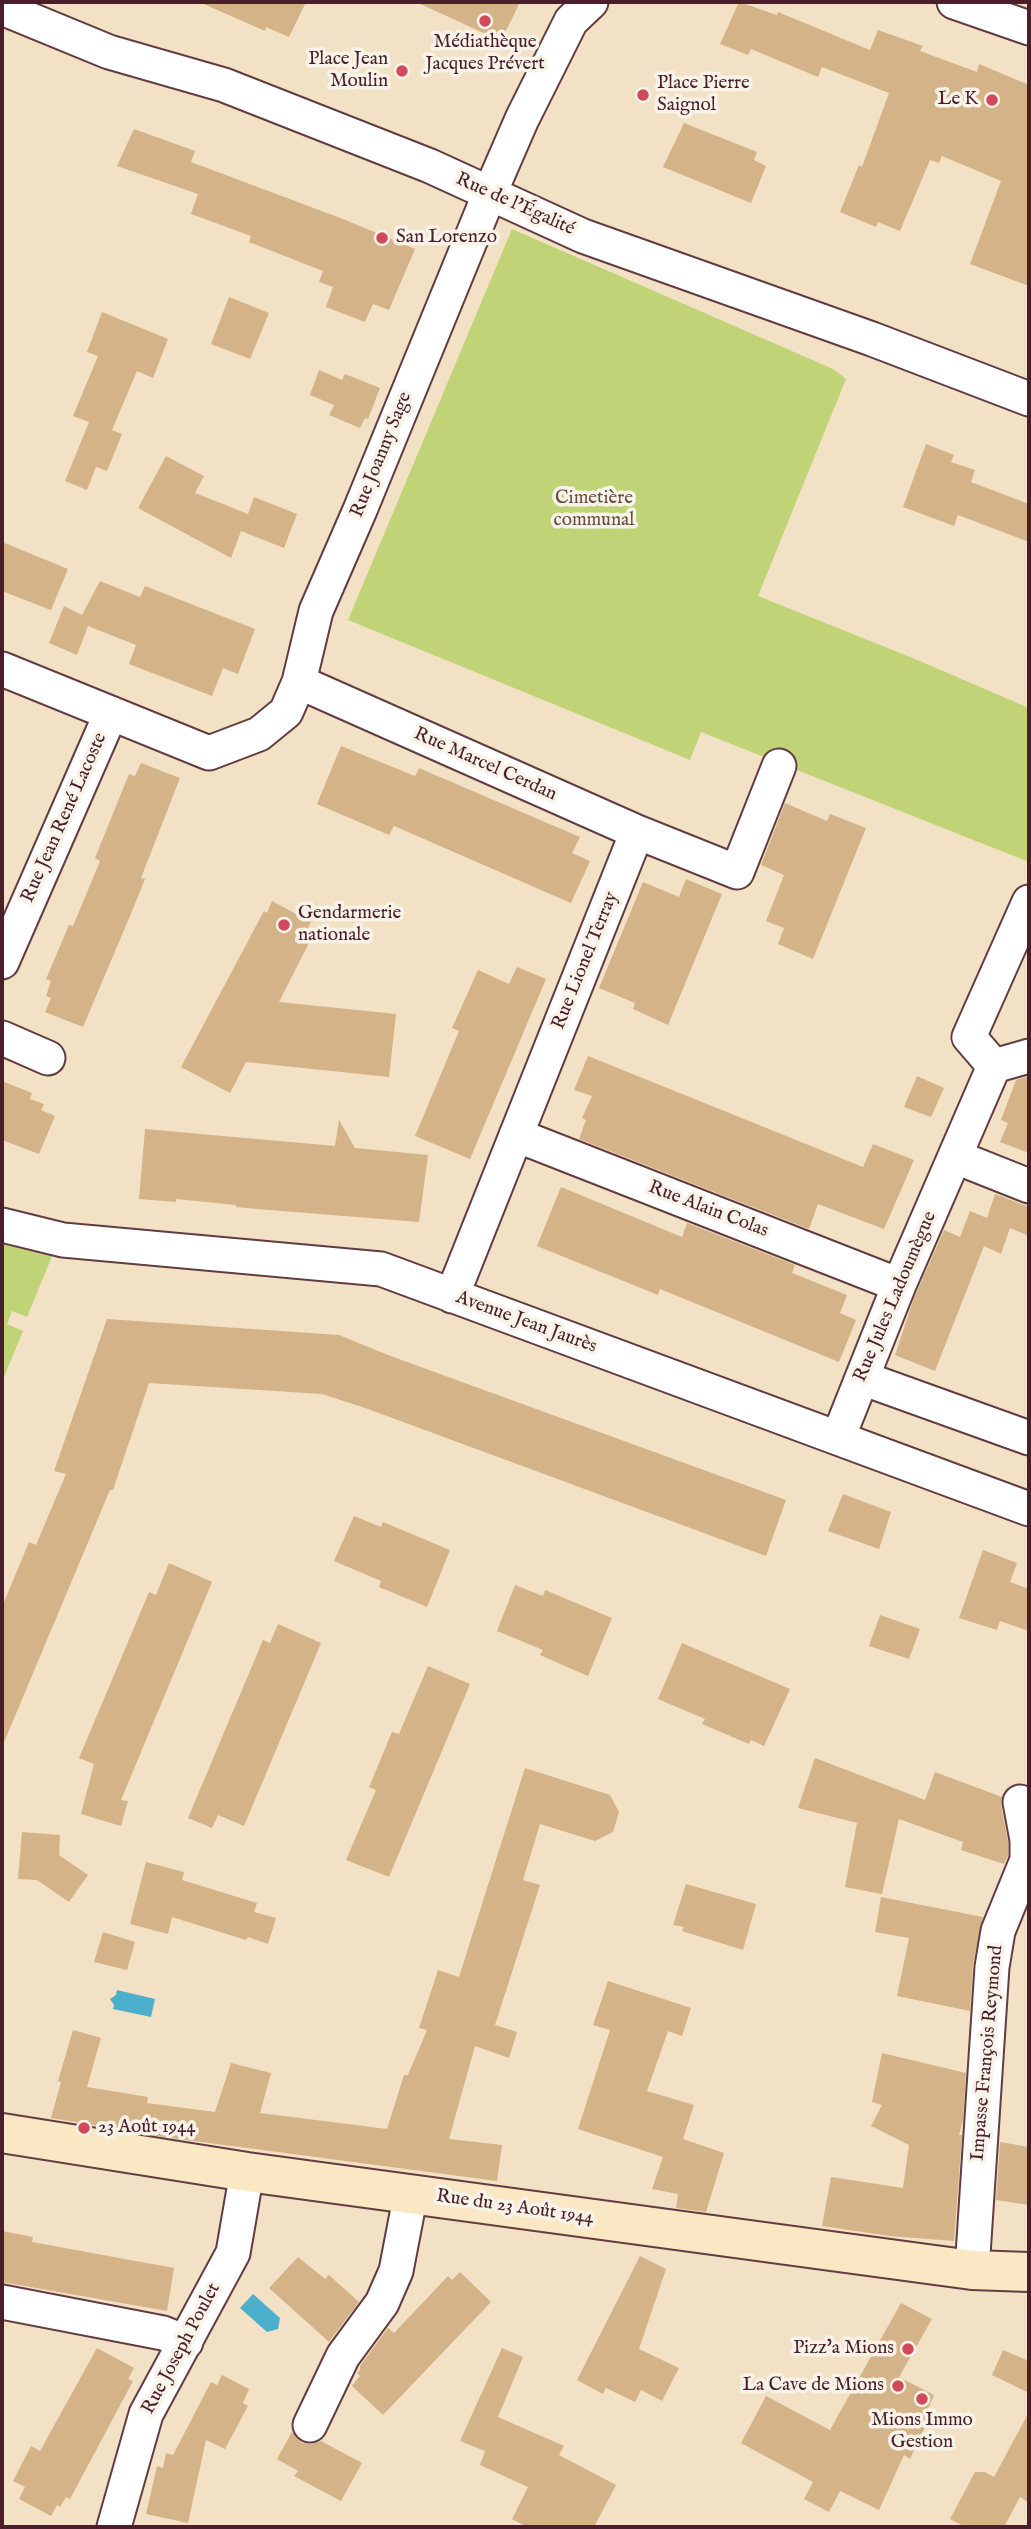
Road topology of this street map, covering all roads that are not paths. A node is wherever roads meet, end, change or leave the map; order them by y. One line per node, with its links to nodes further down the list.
1 (592, 2): 5 (street, Rue Joanny Sage)
2 (954, 2): 4 (street)
3 (2, 8): 5 (street, Rue de l'Égalité)
4 (1029, 28)
5 (489, 195): 6 (street, Rue de l'Égalité); 8 (street, Rue Joanny Sage)
6 (1029, 399)
7 (2, 669): 9 (street, Rue Jean René Lacoste)
8 (299, 682): 9 (street, Rue Jean René Lacoste); 11 (street, Rue Marcel Cerdan)
9 (111, 713): 13 (street, Rue Jean René Lacoste)
10 (779, 766): 11 (street)
11 (637, 832): 18 (street, Rue Lionel Terray)
12 (1029, 902): 17 (street)
13 (2, 962)
14 (2, 1038): 16 (street)
15 (1029, 1056): 17 (street)
16 (48, 1058)
17 (994, 1066): 19 (street, Rue Jules Ladoumègue)
18 (516, 1135): 22 (street, Rue Alain Colas); 23 (street, Rue Lionel Terray)
19 (956, 1157): 20 (street); 22 (street, Rue Jules Ladoumègue)
20 (1029, 1186)
21 (2, 1225): 23 (street, Avenue Jean Jaurès)
22 (899, 1285): 24 (street, Rue Jules Ladoumègue)
23 (452, 1296): 25 (street, Avenue Jean Jaurès)
24 (862, 1378): 25 (street, Rue Jules Ladoumègue); 26 (street)
25 (838, 1438): 27 (street, Avenue Jean Jaurès)
26 (1029, 1438)
27 (1029, 1508)
28 (1020, 1802): 32 (street, Impasse François Reymond)
29 (2, 2133): 30 (main road, Rue du 23 Août 1944)
30 (247, 2172): 31 (main road, Rue du 23 Août 1944); 35 (street, Rue Joseph Poulet)
31 (411, 2193): 32 (main road, Rue du 23 Août 1944); 36 (street)
32 (972, 2270): 33 (main road, Rue du 23 Août 1944)
33 (1029, 2272)
34 (2, 2302): 35 (street)
35 (186, 2342): 37 (street, Rue Joseph Poulet)
36 (310, 2425)
37 (114, 2527)

